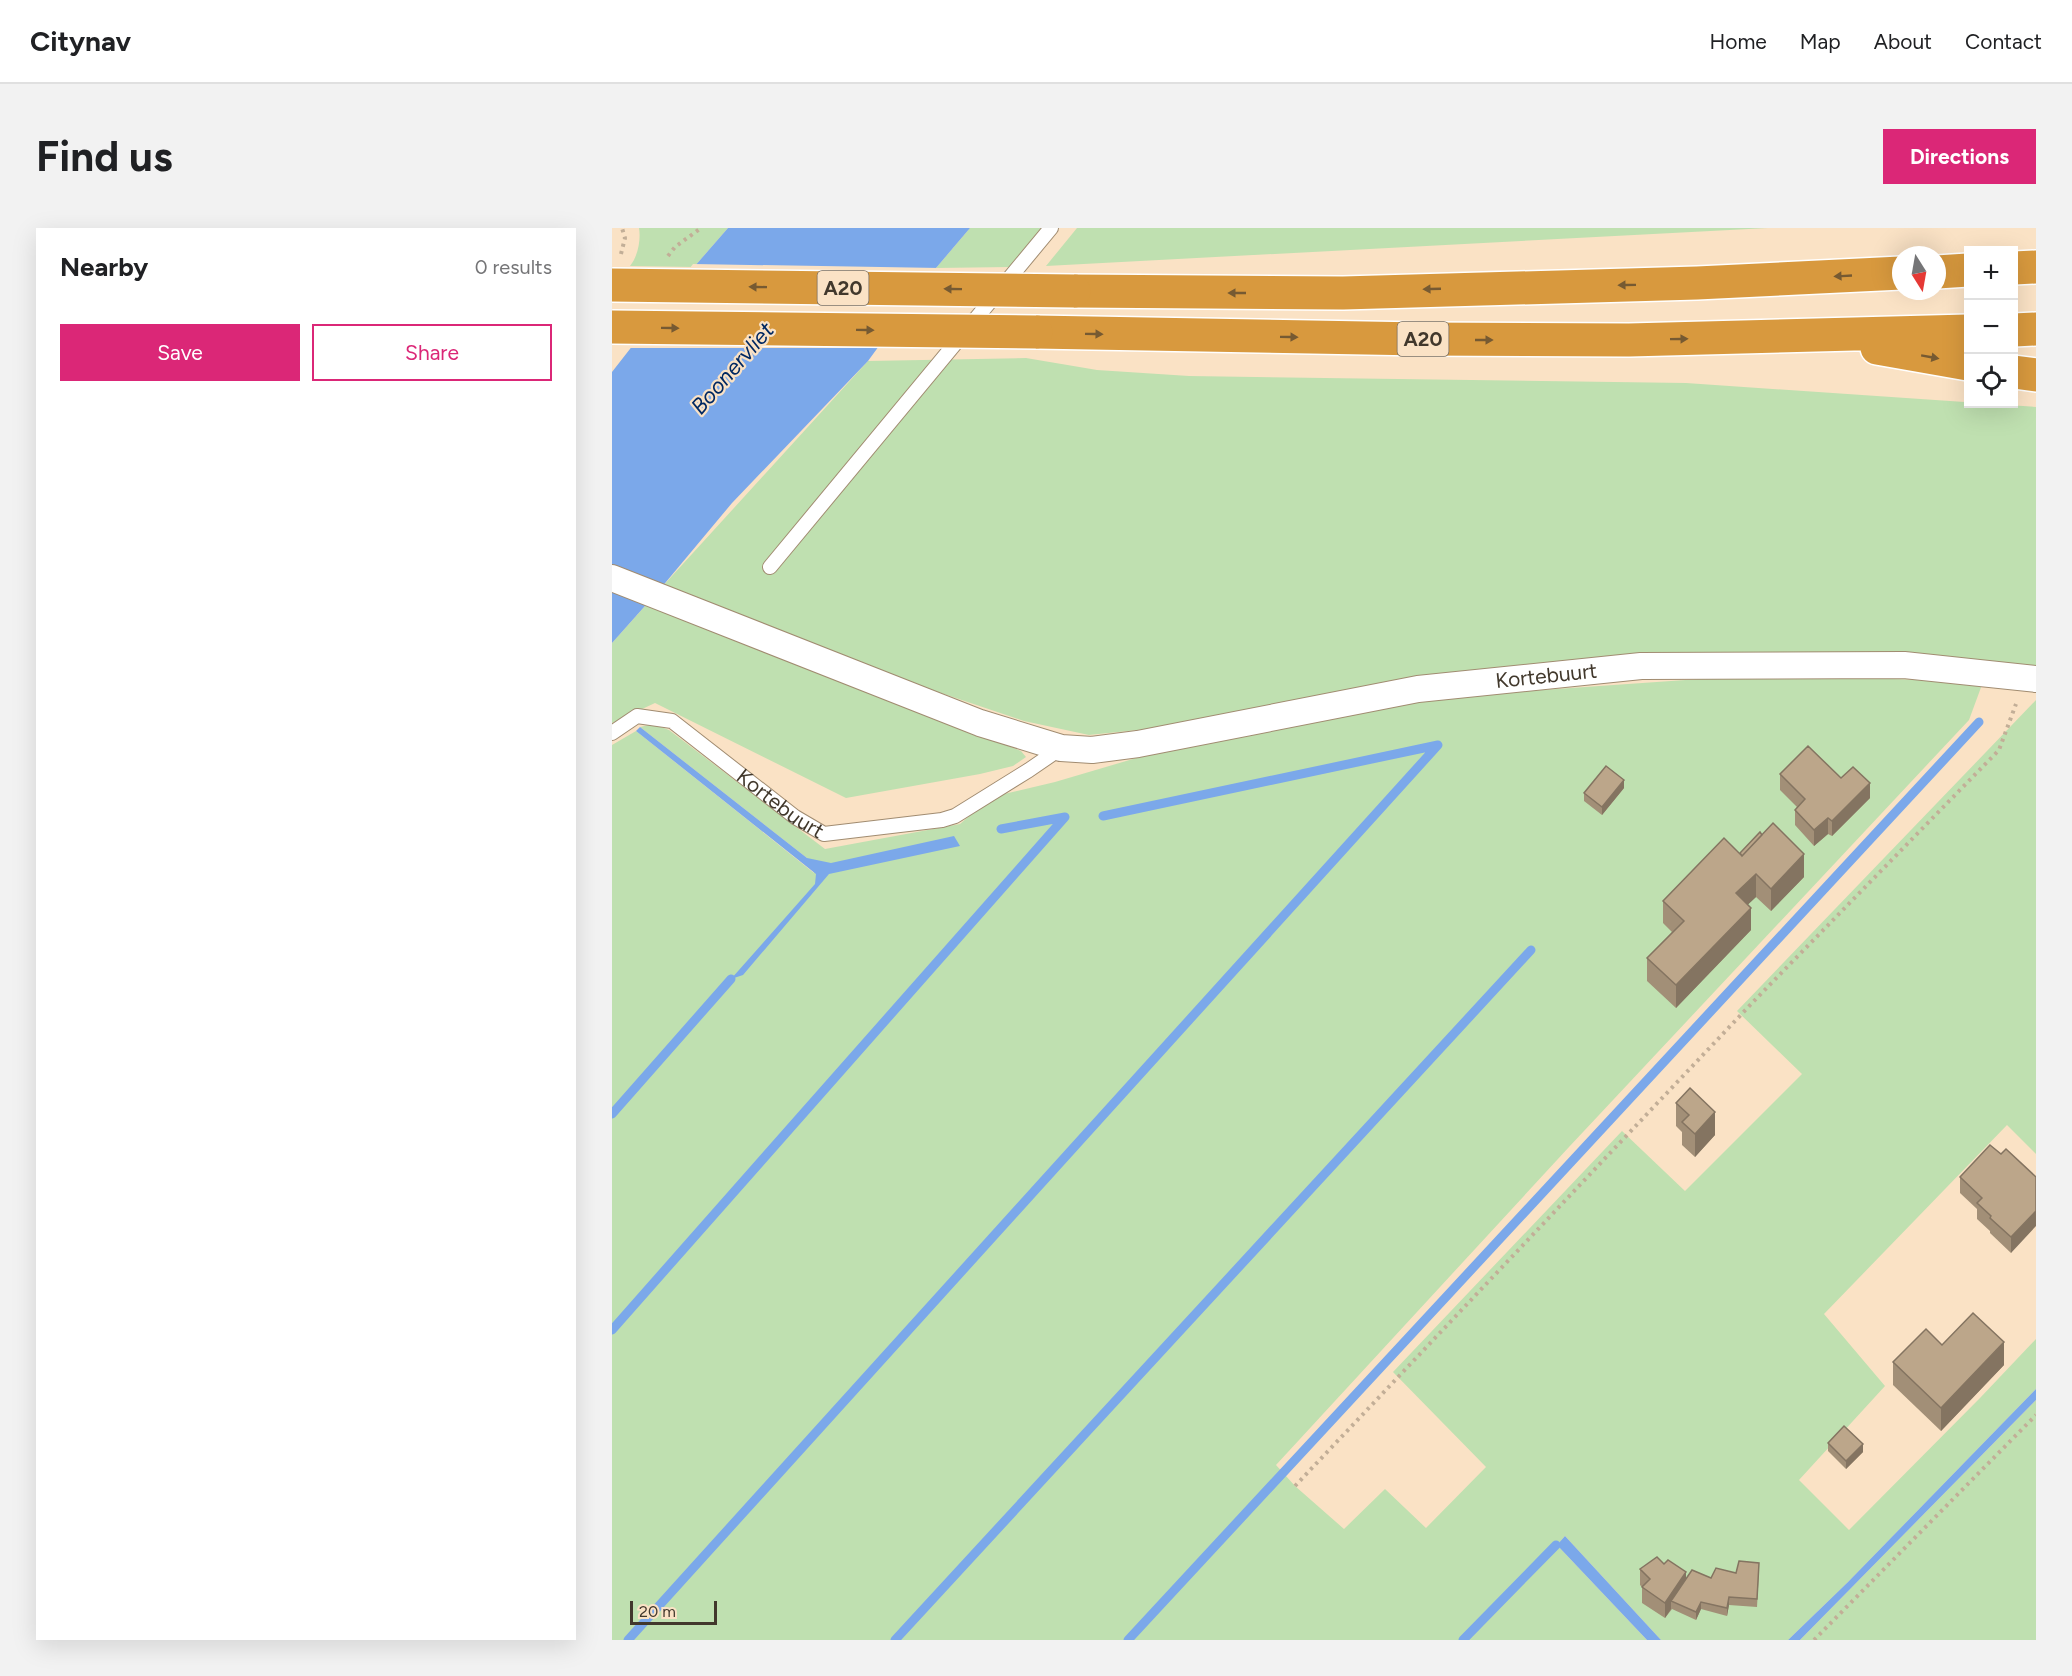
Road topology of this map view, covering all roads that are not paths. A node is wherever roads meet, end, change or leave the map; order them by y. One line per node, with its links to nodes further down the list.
1 (1051, 228): 16 (lane)
2 (2036, 267): 3 (highway)
3 (2018, 268)
4 (1964, 270): 5 (highway)
5 (1946, 271)
6 (614, 273): 7 (highway, A20, one-way to 6, bridge)
7 (1892, 273)
8 (612, 327): 12 (highway, A20, one-way to 12, bridge)
9 (2036, 329): 10 (highway)
10 (2018, 330)
11 (1964, 331): 12 (highway, A20)
12 (1810, 336): 13 (highway, A20, one-way to 13)
13 (1964, 363)
14 (2018, 373): 15 (highway)
15 (2036, 375)
16 (771, 567)
17 (612, 578): 20 (street, Kortebuurt)
18 (2031, 679): 20 (street, Kortebuurt)
19 (612, 733): 20 (lane, Kortebuurt)
20 (1061, 748)

